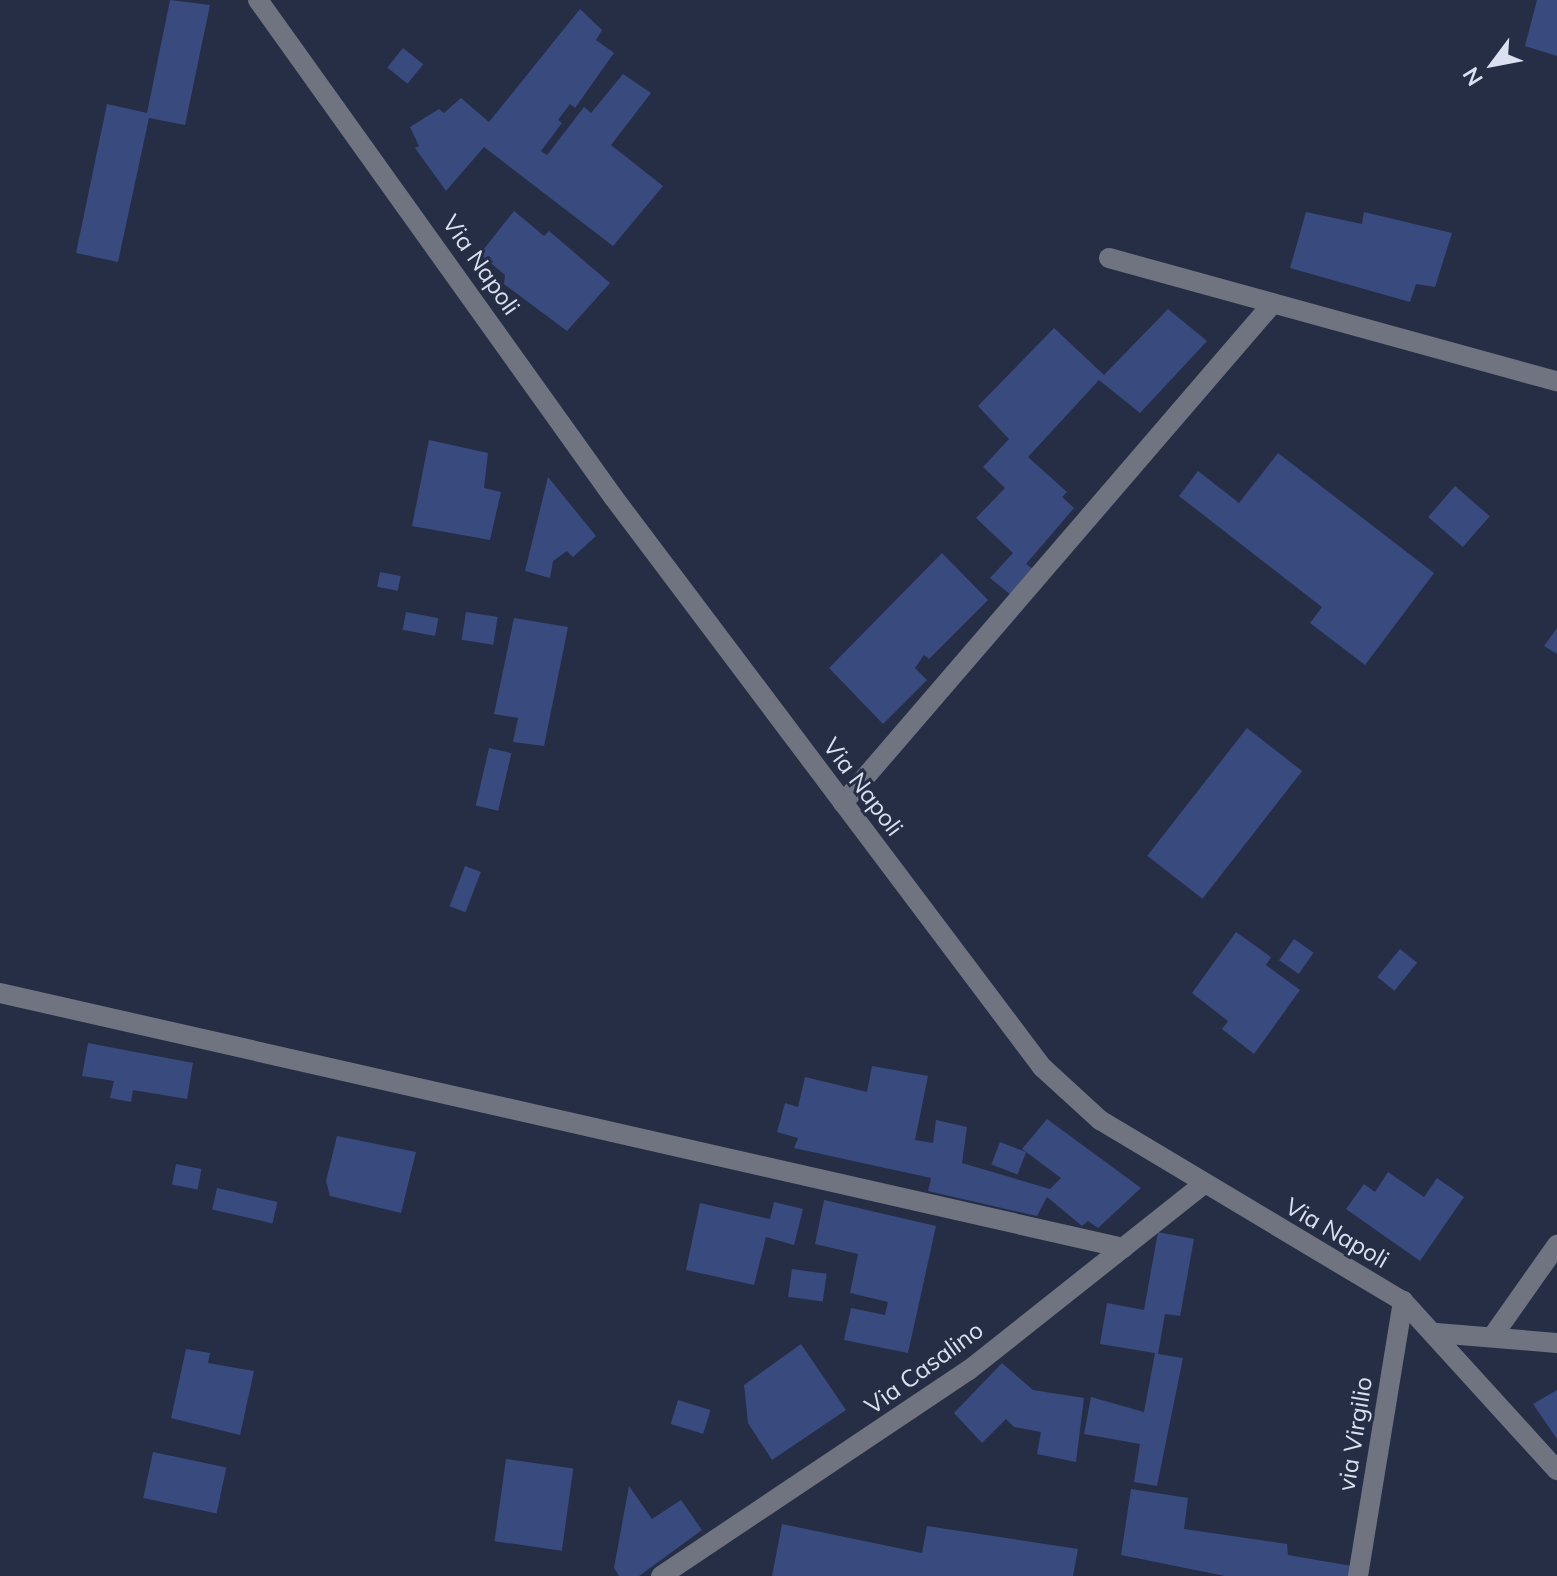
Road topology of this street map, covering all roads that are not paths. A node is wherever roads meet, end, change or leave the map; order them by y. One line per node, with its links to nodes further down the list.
1 (258, 0): 5 (street, Via Napoli)
2 (1109, 258): 3 (street)
3 (1273, 303): 4 (street); 5 (street)
4 (1557, 381)
5 (843, 803): 7 (street, Via Napoli)
6 (0, 993): 9 (street)
7 (1204, 1184): 9 (street, Via Casalino); 10 (street, Via Napoli)
8 (1557, 1245): 12 (street)
9 (1123, 1248): 15 (street, Via Casalino)
10 (1403, 1301): 11 (street, Via Napoli); 16 (street, via Virgilio)
11 (1436, 1333): 12 (street); 14 (street, Via Napoli)
12 (1492, 1337): 13 (street)
13 (1557, 1343)
14 (1557, 1470)
15 (661, 1576)
16 (1358, 1576)

